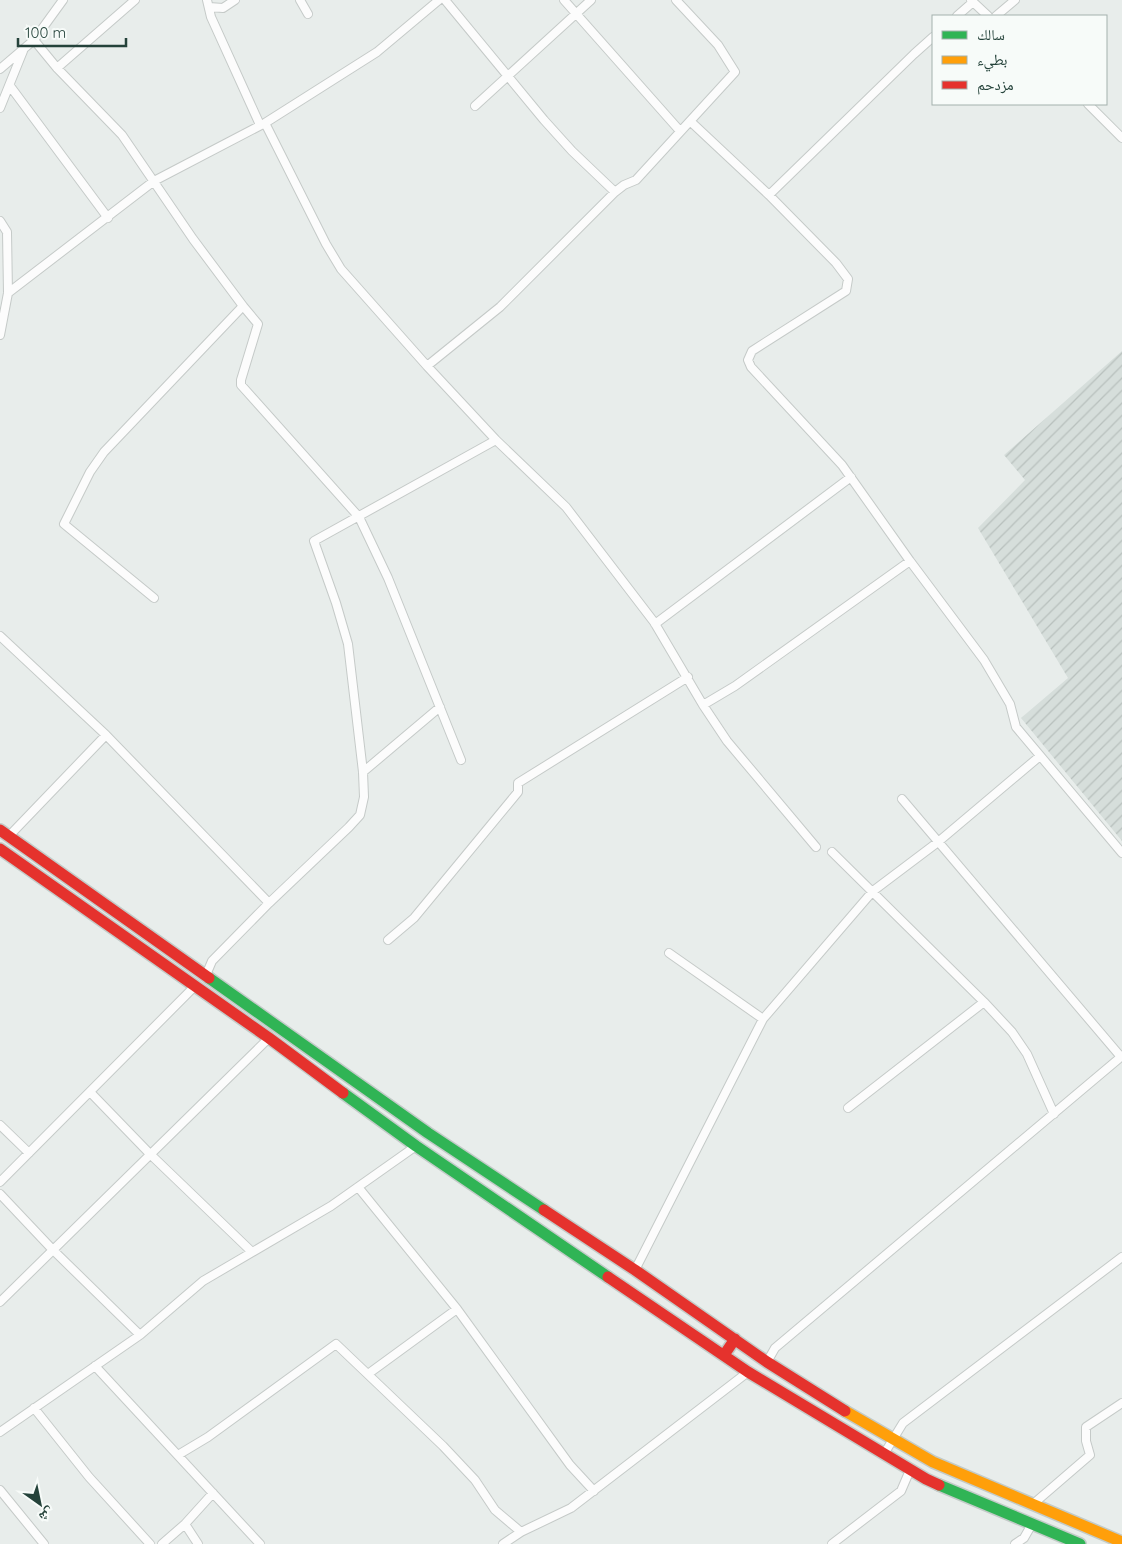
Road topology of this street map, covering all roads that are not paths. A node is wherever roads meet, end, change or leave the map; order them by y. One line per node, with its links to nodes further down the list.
1 (63, 0): 19 (street)
2 (135, 0): 21 (street)
3 (235, 0): 12 (street)
4 (300, 0): 13 (street)
5 (439, 0): 29 (street)
6 (445, 0): 23 (street)
7 (564, 0): 14 (street)
8 (591, 0): 14 (street)
9 (676, 0): 28 (street)
10 (1015, 0): 17 (street)
11 (972, 1): 15 (street); 16 (street)
12 (208, 3): 29 (street)
13 (308, 14)
14 (576, 14): 23 (street); 30 (street)
15 (958, 15)
16 (987, 15)
17 (997, 15)
18 (932, 38): 34 (street)
19 (34, 40): 20 (street); 21 (street)
20 (24, 49): 22 (street); 24 (street)
21 (57, 68): 32 (street)
22 (0, 69)
23 (509, 76): 26 (street); 33 (street)
24 (10, 86): 27 (street); 35 (street)
25 (1089, 105): 31 (street)
26 (475, 106)
27 (0, 108)
28 (690, 121): 30 (street); 34 (street)
29 (263, 124): 32 (street); 40 (street)
30 (680, 132): 33 (street)
31 (1122, 138)
32 (154, 181): 35 (street); 38 (street)
33 (615, 192): 40 (street)
34 (769, 195): 42 (street)
35 (108, 218): 37 (street)
36 (0, 221): 37 (street)
37 (8, 293): 39 (street)
38 (243, 306): 43 (street); 45 (street)
39 (0, 335)
40 (427, 366): 41 (street)
41 (496, 440): 43 (street); 46 (street)
42 (851, 478): 44 (street); 46 (street)
43 (359, 517): 50 (street); 54 (street)
44 (910, 561): 49 (street); 52 (street)
45 (154, 598)
46 (655, 624): 48 (street)
47 (0, 636): 51 (street)
48 (688, 677): 49 (street); 64 (street)
49 (703, 705): 58 (street)
50 (440, 707): 53 (street); 54 (street)
51 (106, 735): 56 (street); 63 (street)
52 (1040, 756): 57 (street); 61 (street)
53 (461, 760)
54 (363, 772): 63 (street)
55 (902, 799): 57 (street)
56 (4, 833): 66 (main road)
57 (938, 842): 62 (street); 71 (street)
58 (816, 847)
59 (0, 849): 67 (main road)
60 (832, 852): 62 (street)
61 (1122, 853)
62 (873, 891): 68 (street); 69 (street)
63 (269, 903): 66 (street)
64 (388, 940)
65 (669, 953): 69 (street)
66 (206, 975): 85 (main road)
67 (196, 986): 70 (main road); 72 (street)
68 (984, 1002): 73 (street); 74 (street)
69 (763, 1019): 85 (street)
70 (269, 1038): 76 (main road); 78 (street)
71 (1122, 1056): 74 (street)
72 (90, 1092): 77 (street); 78 (street)
73 (848, 1108)
74 (1054, 1114): 91 (street)
75 (0, 1125): 77 (street)
76 (416, 1146): 80 (street); 90 (main road)
77 (29, 1153): 79 (street)
78 (150, 1154): 82 (street); 83 (street)
79 (0, 1182)
80 (358, 1187): 83 (street); 87 (street)
81 (0, 1194): 82 (street)
82 (52, 1249): 86 (street); 88 (street)
83 (252, 1252): 88 (street)
84 (1122, 1257): 98 (street)
85 (635, 1270): 89 (main road)
86 (0, 1302)
87 (457, 1309): 94 (street); 103 (street)
88 (140, 1336): 92 (street)
89 (735, 1339): 90 (main road); 91 (main road)
90 (724, 1355): 93 (main road)
91 (768, 1362): 98 (main road)
92 (95, 1366): 96 (street); 100 (street)
93 (748, 1372): 99 (main road); 103 (street)
94 (368, 1374): 100 (street); 108 (street)
95 (1122, 1403): 105 (street)
96 (34, 1408): 97 (street); 112 (street)
97 (0, 1432)
98 (894, 1439): 99 (street); 105 (main road)
99 (884, 1454): 101 (main road)
100 (178, 1455): 104 (street)
101 (910, 1470): 107 (main road); 118 (street)
102 (0, 1490): 111 (street)
103 (594, 1491): 108 (street)
104 (213, 1493): 106 (street); 115 (street)
105 (1032, 1504): 110 (main road)
106 (185, 1524): 113 (street); 114 (street)
107 (1032, 1524): 119 (street); 120 (main road)
108 (521, 1532): 109 (street)
109 (514, 1537): 116 (street); 117 (street)
110 (1122, 1542)
111 (44, 1544)
112 (150, 1544)
113 (162, 1544)
114 (198, 1544)
115 (260, 1544)
116 (503, 1544)
117 (520, 1544)
118 (832, 1544)
119 (1015, 1544)
120 (1080, 1544)

